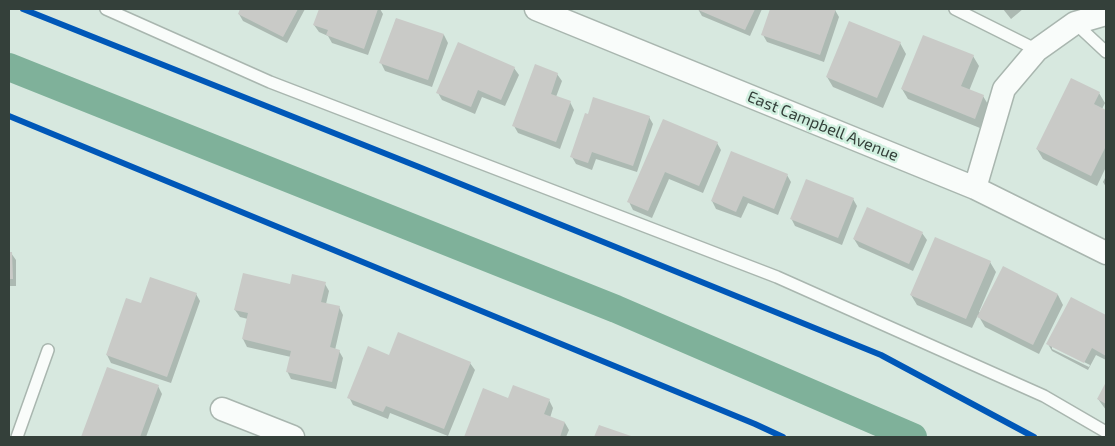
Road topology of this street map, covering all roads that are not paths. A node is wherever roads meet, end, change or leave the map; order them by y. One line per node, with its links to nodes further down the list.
1 (106, 9): 12 (lane)
2 (536, 9): 8 (street, East Campbell Avenue)
3 (955, 9): 6 (lane)
4 (1106, 14): 5 (street)
5 (1075, 24): 6 (street); 7 (lane)
6 (1037, 50): 8 (street)
7 (1106, 52)
8 (975, 188): 9 (street, East Campbell Avenue)
9 (1106, 253)
10 (48, 350): 13 (lane)
11 (222, 409): 14 (street)
12 (1106, 432)
13 (17, 437)
14 (293, 437)

